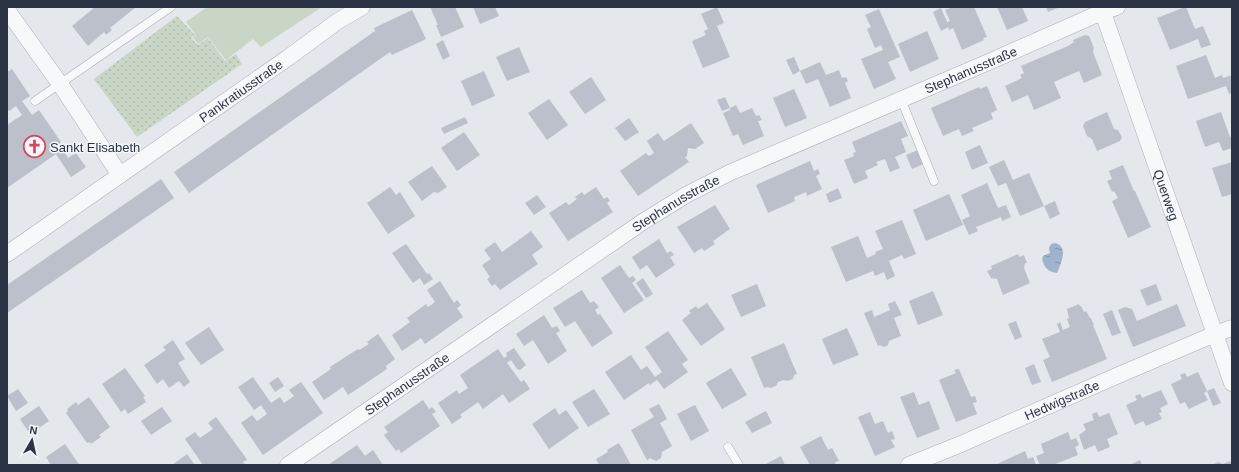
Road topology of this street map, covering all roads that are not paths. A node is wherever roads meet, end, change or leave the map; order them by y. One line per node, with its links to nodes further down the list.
1 (171, 7): 5 (lane)
2 (362, 7): 8 (street, Pankratiusstraße)
3 (1107, 9): 6 (street, Stephanusstraße); 12 (street, Querweg)
4 (7, 10): 5 (street)
5 (60, 84): 7 (lane); 8 (street)
6 (901, 99): 9 (lane); 15 (street, Stephanusstraße)
7 (35, 102)
8 (120, 175): 10 (street, Pankratiusstraße)
9 (934, 181)
10 (7, 254)
11 (1232, 328): 12 (street, Hedwigstraße)
12 (1215, 334): 13 (street, Querweg); 17 (street, Hedwigstraße)
13 (1232, 382)
14 (728, 448): 16 (lane)
15 (288, 465)
16 (739, 465)
17 (909, 465)

